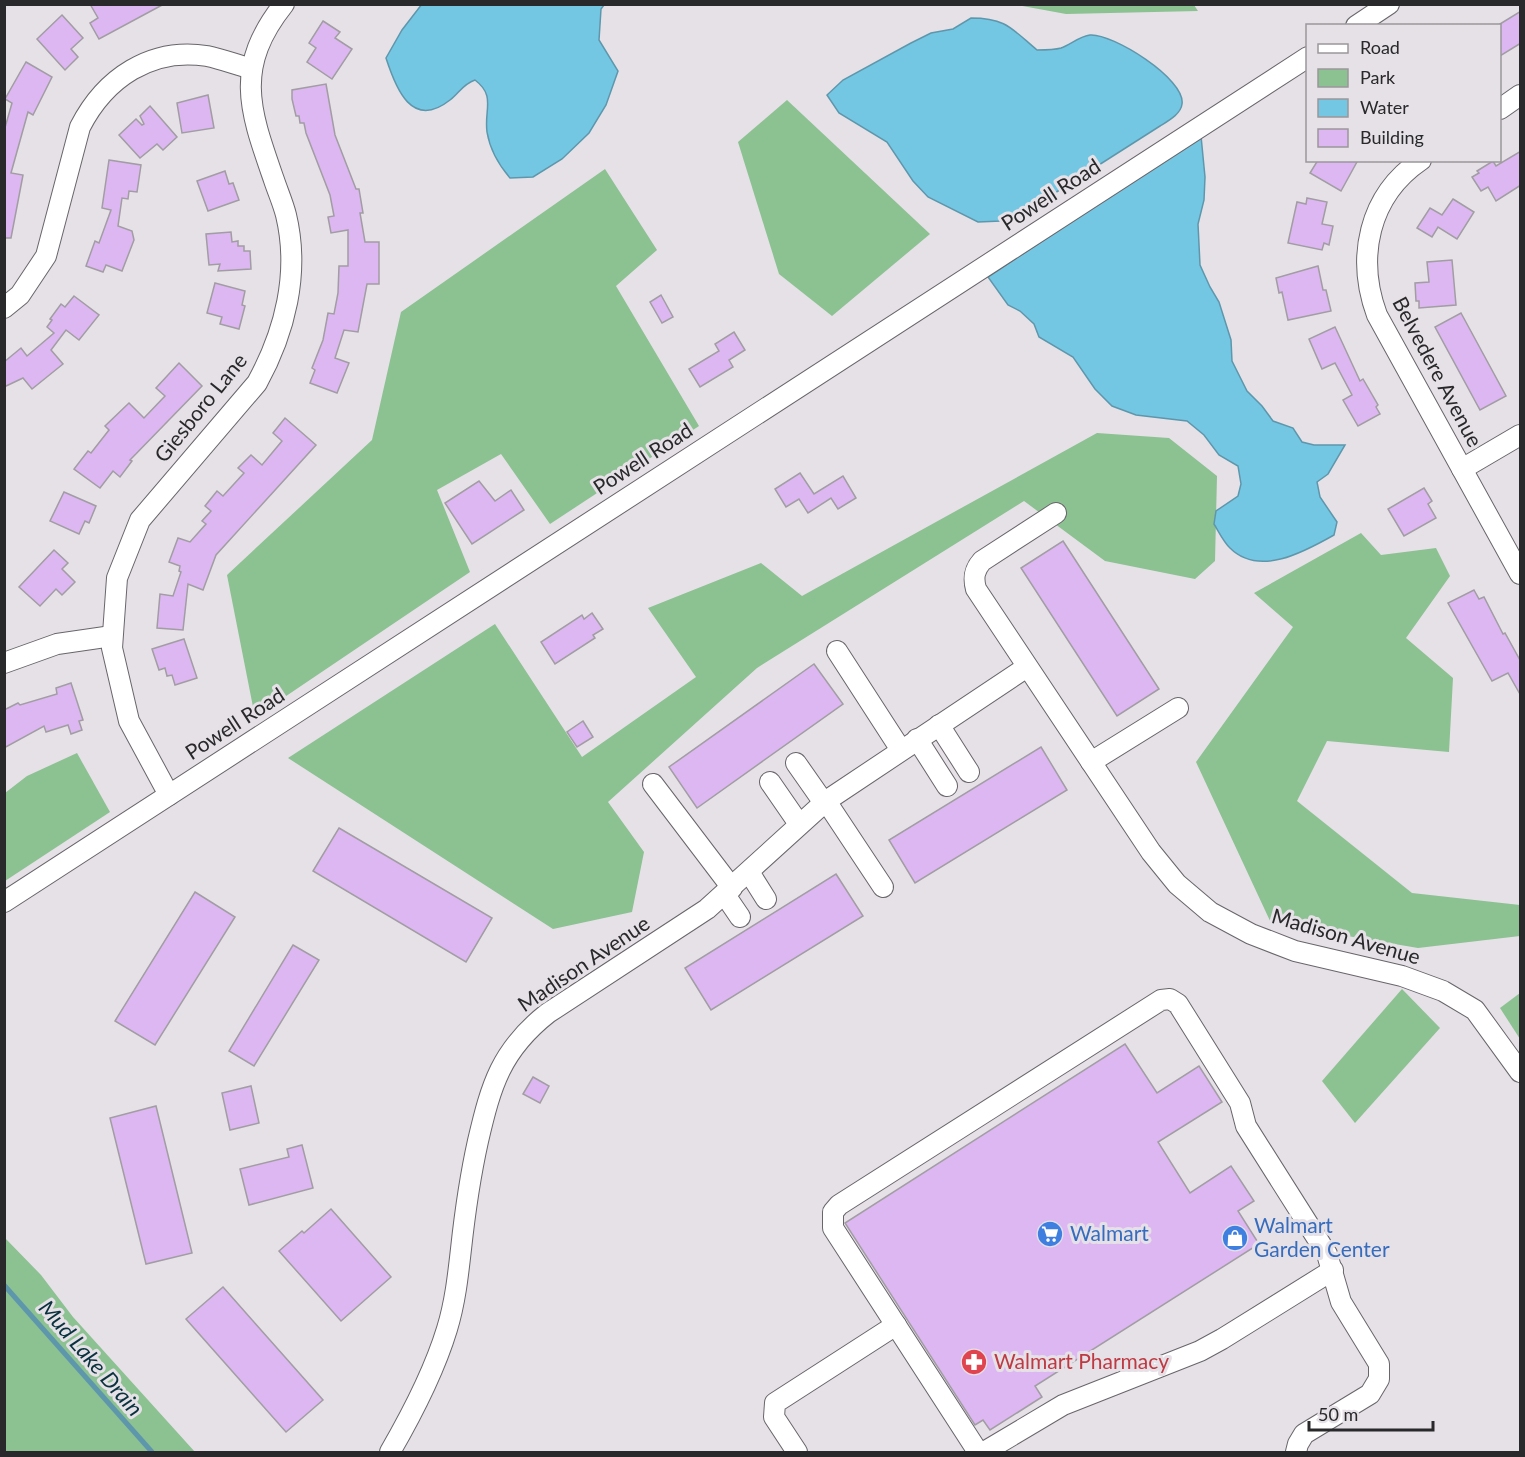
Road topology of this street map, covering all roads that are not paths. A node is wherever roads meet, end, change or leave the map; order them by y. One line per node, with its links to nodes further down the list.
1 (284, 4): 5 (street, Giesboro Lane)
2 (1389, 4): 3 (street)
3 (1359, 24)
4 (1306, 58): 27 (street, Powell Road)
5 (252, 69): 9 (street); 14 (street, Giesboro Lane)
6 (1521, 95): 7 (street)
7 (1501, 108)
8 (1419, 162): 11 (street, Belvedere Avenue)
9 (4, 308)
10 (1521, 435): 11 (street)
11 (1462, 469): 13 (street, Belvedere Avenue)
12 (1056, 513): 17 (street, Madison Avenue)
13 (1521, 574)
14 (112, 636): 16 (street); 27 (street, Giesboro Lane)
15 (837, 651): 20 (street)
16 (4, 663)
17 (1027, 667): 19 (street, Madison Avenue); 21 (street, Madison Avenue)
18 (1178, 708): 21 (street)
19 (939, 725): 20 (street, Madison Avenue); 23 (street)
20 (909, 744): 26 (street); 28 (street, Madison Avenue)
21 (1091, 762): 36 (street, Madison Avenue)
22 (796, 763): 28 (street)
23 (969, 772)
24 (770, 782): 29 (street)
25 (653, 784): 32 (street)
26 (947, 786)
27 (169, 795): 34 (street, Powell Road)
28 (825, 802): 29 (street, Madison Avenue); 31 (street)
29 (799, 824): 30 (street, Madison Avenue)
30 (749, 872): 32 (street, Madison Avenue); 33 (street)
31 (883, 887)
32 (728, 891): 35 (street); 39 (street, Madison Avenue)
33 (766, 899)
34 (4, 902)
35 (740, 917)
36 (1521, 1072)
37 (1333, 1270): 38 (street); 42 (street); 43 (street)
38 (896, 1325): 40 (street); 41 (street)
39 (390, 1452)
40 (797, 1452)
41 (978, 1452)
42 (984, 1452)
43 (1296, 1452)

